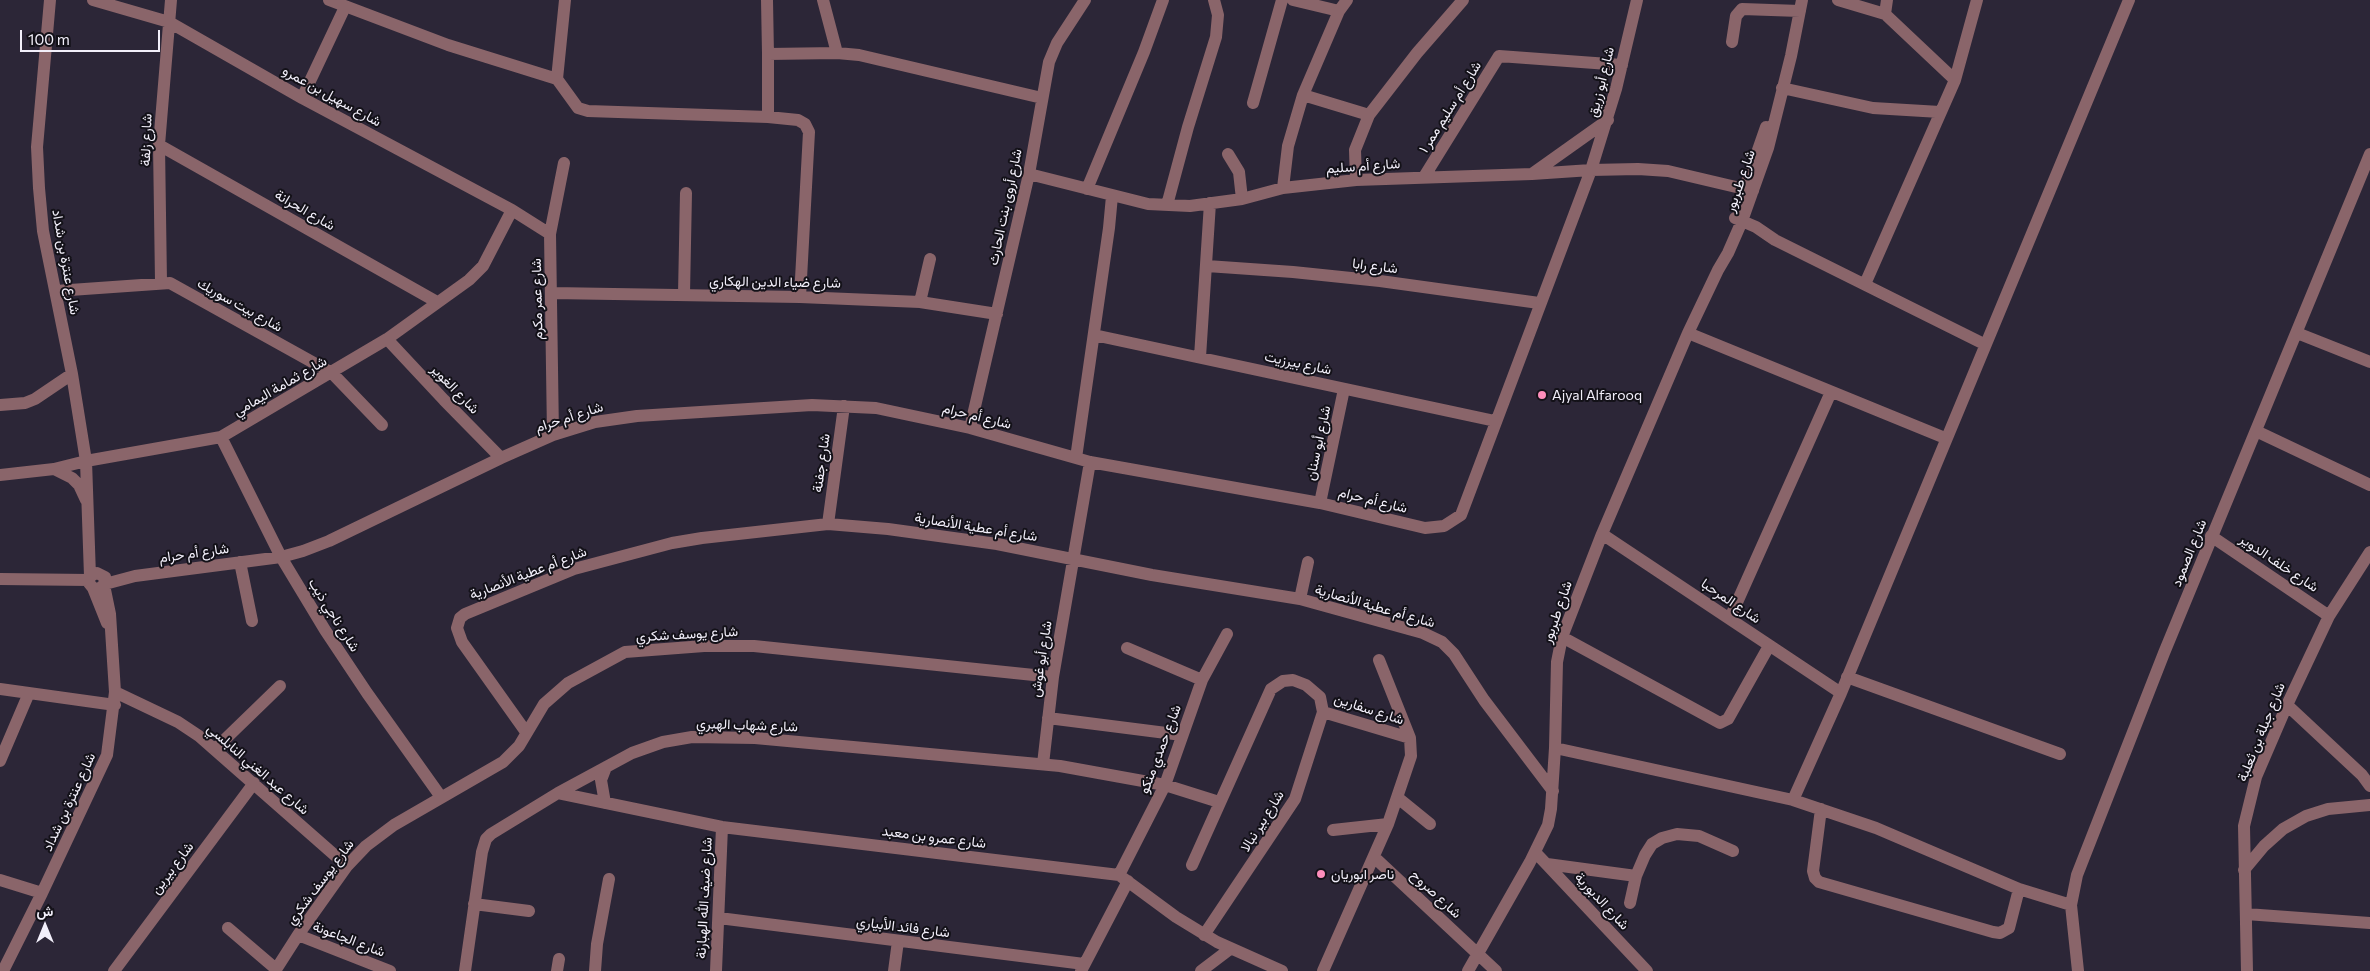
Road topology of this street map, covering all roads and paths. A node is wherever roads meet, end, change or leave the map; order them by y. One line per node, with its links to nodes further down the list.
1 (50, 0): 65 (street, شارع عنترة بن شداد)
2 (93, 0): 25 (street, شارع سهيل بن عمرو)
3 (171, 0): 25 (street, شارع زلفة)
4 (329, 0): 21 (street)
5 (565, 0): 30 (street)
6 (767, 0): 28 (street)
7 (823, 0): 27 (street)
8 (1070, 0): 20 (street)
9 (1163, 0): 52 (street)
10 (1214, 0): 57 (street)
11 (1282, 0): 36 (street)
12 (1293, 0): 23 (street)
13 (1347, 0): 23 (street)
14 (1463, 0): 38 (street)
15 (1637, 0): 29 (street, شارع أبو زريق)
16 (1838, 0): 24 (street)
17 (1888, 0): 24 (street)
18 (1977, 0): 31 (street)
19 (2129, 0): 77 (street)
20 (1084, 3): 35 (street, شارع أروى بنت الحارث)
21 (345, 6): 30 (street); 34 (street)
22 (1801, 6): 26 (street); 32 (street, شارع طبربور)
23 (1339, 11): 33 (street)
24 (1884, 14): 31 (street)
25 (169, 22): 34 (street, شارع سهيل بن عمرو); 41 (street, شارع زلفة)
26 (1732, 42)
27 (837, 53): 28 (street); 35 (street)
28 (768, 54): 39 (street)
29 (1622, 65): 40 (street, شارع أبو زريق); 48 (street, شارع أم سليم ممر ١)
30 (557, 79): 39 (street)
31 (1955, 80): 37 (street)
32 (1781, 93): 37 (street); 50 (street, شارع طبربور)
33 (1303, 95): 38 (street); 51 (street)
34 (302, 98): 58 (street, شارع سهيل بن عمرو)
35 (1042, 98): 46 (street, شارع أروى بنت الحارث)
36 (1253, 103)
37 (1940, 112): 64 (street)
38 (1369, 115): 49 (street)
39 (768, 117): 68 (street)
40 (1608, 120): 45 (street, شارع أبو زريق); 47 (street)
41 (159, 145): 63 (street, شارع زلفة); 69 (street, شارع الحرانة)
42 (1228, 154): 55 (street)
43 (2370, 154): 74 (street, شارع الصمود)
44 (564, 163): 60 (street, شارع عمر مكرم)
45 (1591, 170): 47 (street, شارع أم سليم); 50 (street, شارع أم سليم); 71 (street, شارع أم حرام)
46 (1029, 174): 52 (street, شارع أم سليم); 72 (street, شارع أروى بنت الحارث)
47 (1532, 174): 48 (street, شارع أم سليم)
48 (1424, 177): 49 (street, شارع أم سليم)
49 (1356, 180): 51 (street, شارع أم سليم)
50 (1749, 187): 59 (street, شارع طبربور)
51 (1283, 188): 55 (street, شارع أم سليم)
52 (1087, 189): 54 (street, شارع أم سليم)
53 (686, 193): 67 (street)
54 (1112, 196): 57 (street, شارع أم سليم); 75 (street)
55 (1242, 199): 56 (street, شارع أم سليم)
56 (1210, 203): 57 (street, شارع أم سليم); 62 (street)
57 (1167, 205)
58 (512, 210): 60 (street, شارع سهيل بن عمرو); 69 (street, شارع ثمامة اليمامي)
59 (1737, 223): 64 (street); 73 (street, شارع طبربور)
60 (550, 234): 66 (street, شارع عمر مكرم)
61 (930, 259): 70 (street)
62 (1207, 266): 71 (street, شارع رابا); 78 (street)
63 (161, 282): 65 (street, شارع بيت سوريك); 80 (street, شارع بيت سوريك)
64 (1865, 284): 77 (street)
65 (56, 291): 81 (street, شارع عنترة بن شداد)
66 (552, 293): 67 (street, شارع ضياء الدين الهكاري); 90 (street, شارع عمر مكرم)
67 (684, 294): 68 (street, شارع ضياء الدين الهكاري)
68 (800, 297): 70 (street, شارع ضياء الدين الهكاري)
69 (437, 302): 76 (street, شارع ثمامة اليمامي)
70 (920, 302): 72 (street, شارع ضياء الدين الهكاري)
71 (1539, 303): 86 (street, شارع أم حرام)
72 (997, 314): 88 (street, شارع أروى بنت الحارث)
73 (1688, 333): 83 (street); 103 (street, شارع طبربور)
74 (2297, 333): 79 (street); 89 (street, شارع الصمود)
75 (1094, 335): 78 (street, شارع بيرزيت); 94 (street)
76 (387, 339): 80 (street, شارع ثمامة اليمامي); 93 (street, شارع الغوير)
77 (1984, 344): 92 (street)
78 (1200, 358): 82 (street, شارع بيرزيت)
79 (2370, 362)
80 (332, 373): 87 (street, شارع بيت سوريك); 91 (street, شارع ثمامة اليمامي)
81 (72, 374): 84 (street); 95 (street, شارع عنترة بن شداد)
82 (1344, 389): 86 (street, شارع بيرزيت); 100 (street, شارع أبو سنان)
83 (1831, 392): 92 (street); 114 (street)
84 (0, 405)
85 (844, 406): 88 (street, شارع أم حرام); 90 (street, شارع أم حرام); 102 (street, شارع جفنة)
86 (1495, 421): 100 (street, شارع أم حرام)
87 (382, 425)
88 (970, 428): 94 (street, شارع أم حرام)
89 (2256, 432): 99 (street); 104 (street, شارع الصمود)
90 (553, 435): 93 (street, شارع أم حرام)
91 (221, 437): 95 (street, شارع ثمامة اليمامي); 106 (street, شارع ناجي ذيب)
92 (1945, 438): 122 (street)
93 (501, 458): 106 (street, شارع أم حرام)
94 (1076, 458): 96 (street, شارع أم حرام)
95 (86, 461): 97 (street, شارع ثمامة اليمامي); 101 (street, شارع عنترة بن شداد)
96 (1090, 462): 100 (street, شارع أم حرام); 107 (street, شارع أبو غوش)
97 (54, 469): 98 (street, شارع ثمامة اليمامي); 101 (street)
98 (0, 475)
99 (2370, 485)
100 (1320, 503)
101 (87, 504): 111 (street, شارع عنترة بن شداد)
102 (828, 524): 107 (street, شارع أم عطية الأنصارية); 133 (street, شارع أم عطية الأنصارية)
103 (1602, 534): 114 (street, شارع المرحبا); 117 (street, شارع طبربور)
104 (2212, 536): 113 (street, شارع خلف الدوير); 174 (street, شارع الصمود)
105 (2370, 552): 113 (street, شارع جبلة بن ثعلبة)
106 (281, 557): 108 (street, شارع أم حرام); 148 (street, شارع ناجي ذيب)
107 (1072, 559): 112 (street, شارع أم عطية الأنصارية); 121 (street, شارع أبو غوش)
108 (240, 562): 111 (street, شارع أم حرام); 115 (street)
109 (1308, 562): 112 (street)
110 (0, 579): 111 (street, شارع أم حرام)
111 (98, 580): 126 (street, شارع عنترة بن شداد)
112 (1300, 599): 146 (street, شارع أم عطية الأنصارية)
113 (2329, 616): 129 (street, شارع جبلة بن ثعلبة)
114 (1730, 618): 118 (street, شارع المرحبا)
115 (252, 622)
116 (1227, 634): 123 (street, شارع حمدي منكو)
117 (1562, 637): 118 (street); 136 (street, شارع طبربور)
118 (1769, 646): 127 (street, شارع المرحبا)
119 (1128, 648): 123 (street)
120 (1379, 660): 135 (street)
121 (1054, 677): 132 (street, شارع أبو غوش); 133 (street, شارع يوسف شكري)
122 (1847, 677): 127 (street); 138 (street)
123 (1202, 680): 134 (street, شارع حمدي منكو)
124 (280, 686): 137 (street)
125 (0, 689): 128 (street)
126 (115, 692): 130 (street, شارع عنترة بن شداد); 137 (street, شارع عبد الغني النابلسي)
127 (1841, 693): 150 (street)
128 (29, 694): 130 (street); 139 (street)
129 (2287, 705): 142 (street); 165 (street, شارع جبلة بن ثعلبة)
130 (115, 706): 171 (street, شارع عنترة بن شداد)
131 (1324, 712): 135 (street, شارع سفارين); 151 (street, شارع سفارين); 181 (street, شارع بير نبالا)
132 (1048, 718): 134 (street); 140 (street, شارع أبو غوش)
133 (526, 732): 148 (street, شارع يوسف شكري)
134 (1182, 735): 144 (street, شارع حمدي منكو)
135 (1410, 738): 149 (street, شارع سفارين)
136 (1556, 748): 146 (street, شارع طبربور); 150 (street)
137 (215, 749): 143 (street, شارع عبد الغني النابلسي)
138 (2060, 754)
139 (0, 761)
140 (1043, 764): 141 (street, شارع شهاب الهبري); 144 (street, شارع شهاب الهبري)
141 (606, 767): 147 (street, شارع شهاب الهبري); 152 (street)
142 (2366, 771): 145 (street)
143 (254, 783): 164 (street, شارع عبد الغني النابلسي); 189 (street, شارع بيرين)
144 (1164, 785): 151 (street); 167 (street, شارع حمدي منكو)
145 (2370, 786)
146 (1553, 791): 160 (street, شارع طبربور)
147 (558, 793): 152 (street, شارع عمرو بن معبد); 173 (street, شارع شهاب الهبري)
148 (441, 797): 164 (street, شارع يوسف شكري)
149 (1398, 798): 155 (street, شارع سفارين); 156 (street)
150 (1793, 800): 154 (street)
151 (1219, 802): 163 (street, شارع سفارين)
152 (605, 803): 157 (street, شارع عمرو بن معبد)
153 (2370, 805): 165 (street)
154 (1821, 809): 170 (street); 170 (street)
155 (1388, 824): 158 (street); 161 (street, شارع سفارين)
156 (1430, 824)
157 (722, 827): 167 (street, شارع عمرو بن معبد); 177 (street, شارع ضيف الله الهبارنة)
158 (1333, 830)
159 (1733, 851): 166 (street)
160 (1535, 852): 162 (street, شارع الدبورية); 184 (street, شارع طبربور)
161 (1374, 857): 184 (street, شارع صروح); 197 (street, شارع سفارين)
162 (1547, 864): 166 (street); 200 (street, شارع الدبورية)
163 (1192, 865)
164 (347, 866): 180 (street, شارع يوسف شكري)
165 (2244, 870): 176 (street, شارع جبلة بن ثعلبة)
166 (1636, 876): 172 (street)
167 (1124, 878): 181 (street, شارع عمرو بن معبد); 186 (street, شارع حمدي منكو)
168 (609, 879): 192 (street)
169 (0, 880): 171 (street)
170 (2019, 889): 174 (street)
171 (42, 893): 188 (street, شارع عنترة بن شداد)
172 (1630, 903)
173 (474, 904): 175 (street); 191 (street, شارع شهاب الهبري)
174 (2071, 905): 201 (street, شارع الصمود)
175 (528, 911)
176 (2246, 914): 178 (street); 202 (street, شارع جبلة بن ثعلبة)
177 (719, 918): 182 (street, شارع فائد الأبياري); 193 (street, شارع ضيف الله الهبارنة)
178 (2370, 923)
179 (228, 928): 187 (street)
180 (298, 935): 185 (street, شارع الجاعونة); 187 (street, شارع يوسف شكري)
181 (1204, 935): 183 (street, شارع عمرو بن معبد)
182 (898, 941): 186 (street, شارع فائد الأبياري); 194 (street)
183 (1230, 949): 195 (street); 196 (street, شارع عمرو بن معبد)
184 (1477, 954): 198 (street, شارع طبربور); 199 (street, شارع صروح)
185 (366, 967): 190 (street, شارع الجاعونة)
186 (1082, 968)
187 (276, 970)
188 (3, 971)
189 (114, 971)
190 (390, 971)
191 (465, 971)
192 (595, 971)
193 (716, 971)
194 (894, 971)
195 (1201, 971)
196 (1282, 971)
197 (1323, 971)
198 (1468, 971)
199 (1496, 971)
200 (1647, 971)
201 (2078, 971)
202 (2247, 971)

